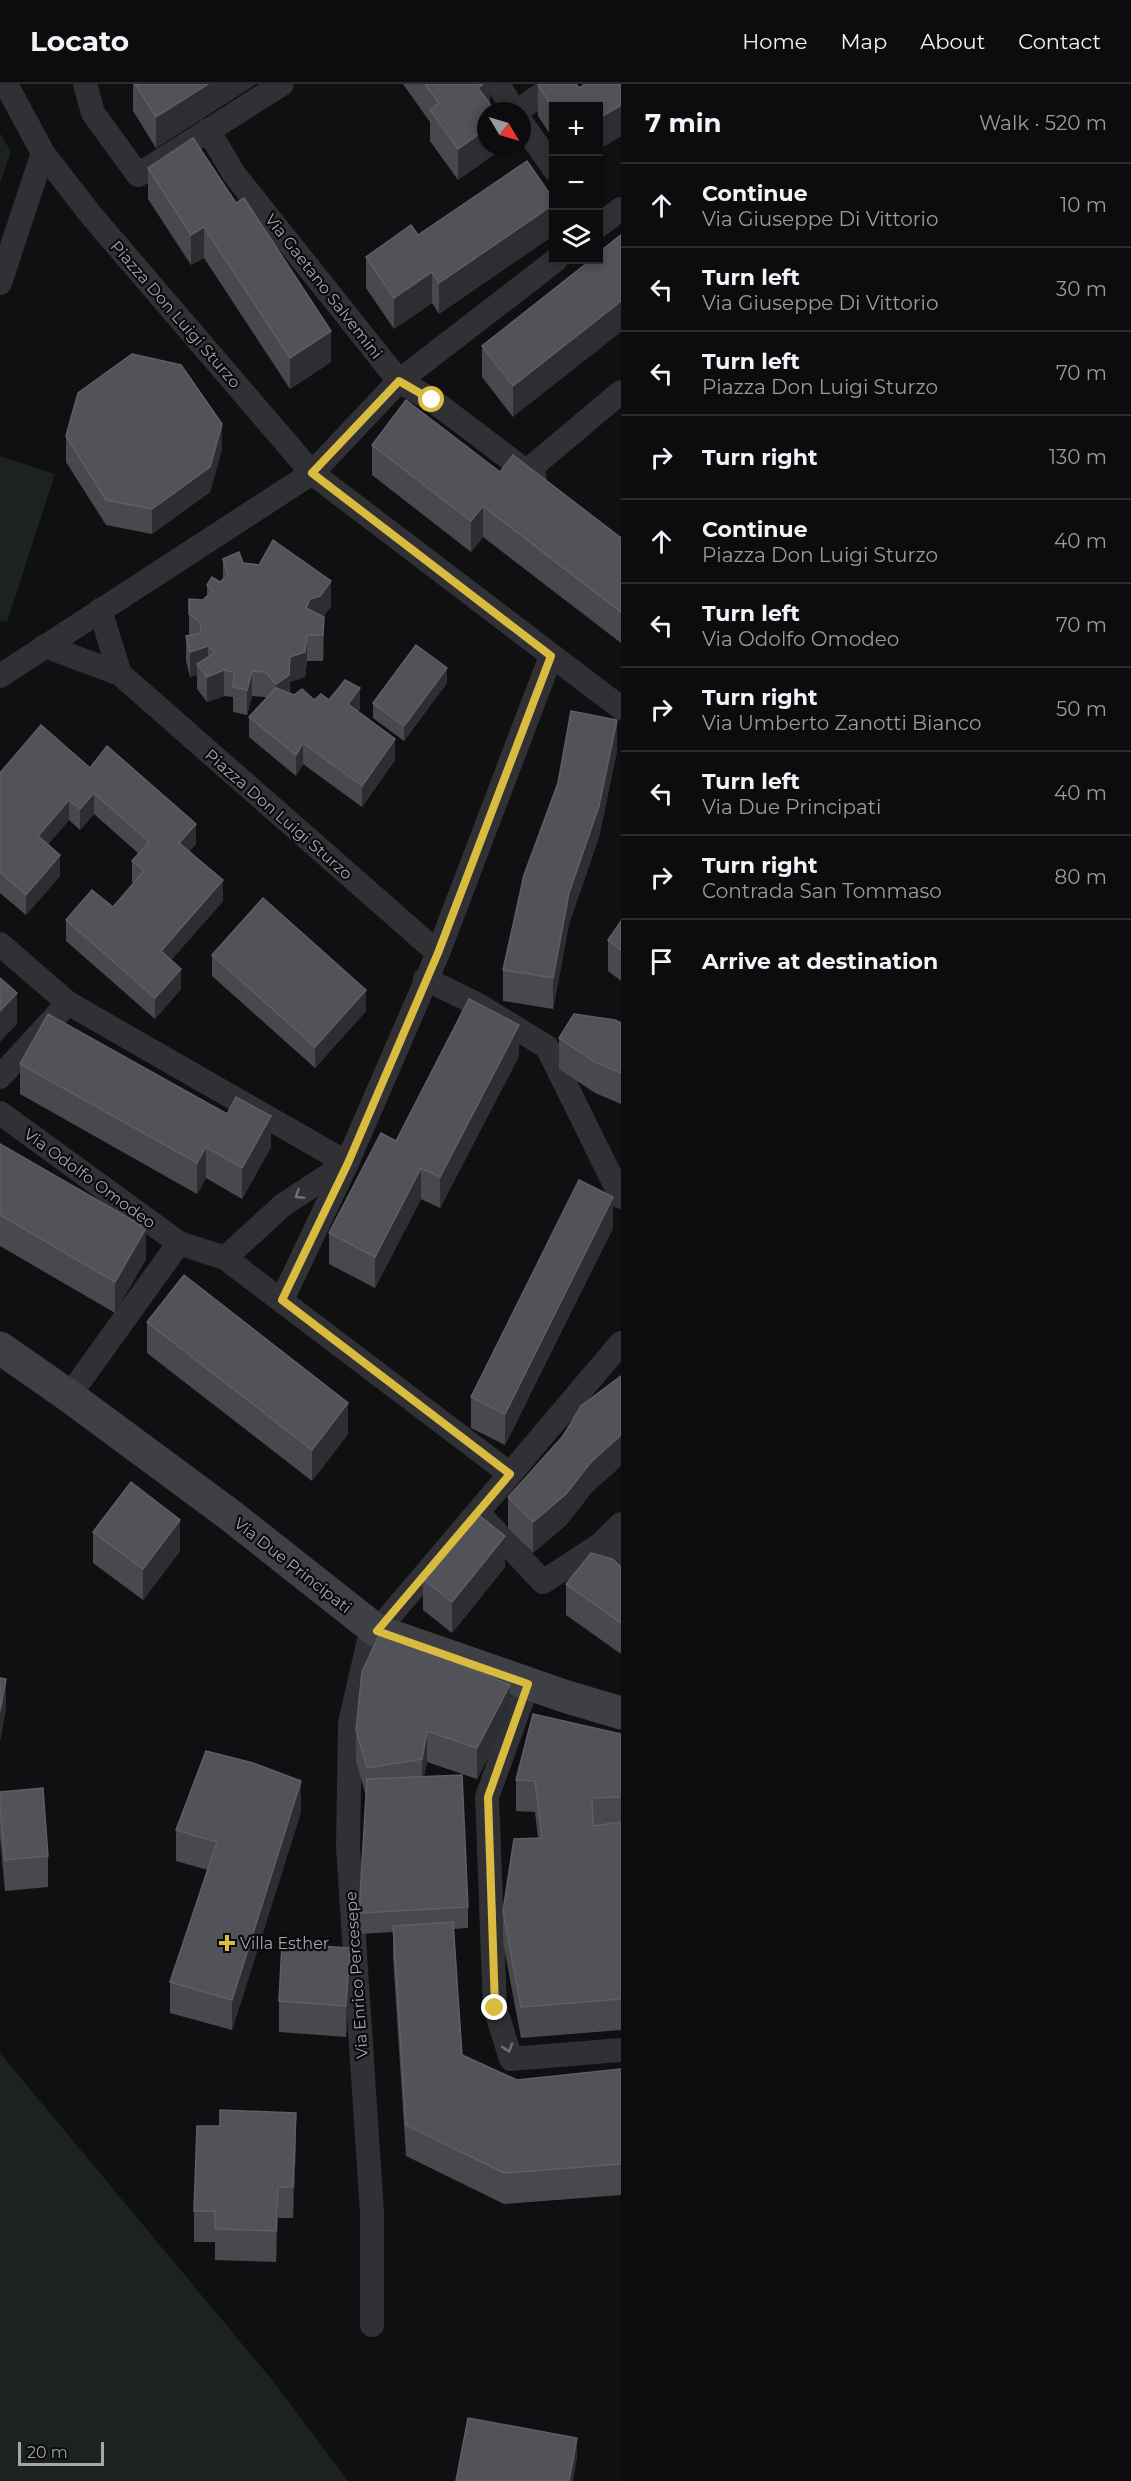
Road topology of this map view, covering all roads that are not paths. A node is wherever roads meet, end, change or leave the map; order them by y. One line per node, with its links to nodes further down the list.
1 (6, 84): 10 (street, Piazza Don Luigi Sturzo)
2 (85, 84): 8 (street)
3 (282, 84): 8 (street)
4 (498, 84): 6 (street)
5 (557, 84): 7 (street)
6 (510, 102)
7 (530, 102)
8 (208, 130): 16 (street, Via Gaetano Salvemini)
9 (531, 136): 11 (street)
10 (43, 153): 15 (street); 19 (street, Piazza Don Luigi Sturzo)
11 (549, 162)
12 (621, 209): 13 (street)
13 (603, 222)
14 (551, 264): 16 (street)
15 (0, 283)
16 (399, 381): 18 (street); 19 (street)
17 (621, 392): 18 (street)
18 (527, 471): 20 (street)
19 (312, 473): 21 (street); 23 (street, Piazza Don Luigi Sturzo)
20 (555, 493)
21 (100, 610): 22 (street); 24 (street)
22 (45, 646): 24 (street, Piazza Don Luigi Sturzo); 25 (street)
23 (551, 656): 26 (street, Piazza Don Luigi Sturzo); 28 (street)
24 (120, 674): 28 (street, Piazza Don Luigi Sturzo)
25 (0, 676)
26 (621, 708)
27 (0, 944): 30 (street)
28 (438, 953): 29 (street)
29 (425, 979): 33 (street); 34 (street)
30 (68, 1003): 31 (street); 33 (street)
31 (0, 1077)
32 (0, 1113): 35 (street, Via Odolfo Omodeo)
33 (348, 1163): 36 (street, one-way to 36); 37 (street)
34 (620, 1194)
35 (179, 1243): 36 (street, Via Odolfo Omodeo); 40 (street)
36 (225, 1258): 37 (street, Via Odolfo Omodeo)
37 (282, 1300): 41 (street, Via Odolfo Omodeo)
38 (621, 1343): 41 (street)
39 (0, 1348): 40 (street, Via Due Principati)
40 (69, 1395): 45 (street, Via Due Principati)
41 (510, 1474): 42 (street)
42 (478, 1513): 44 (street); 45 (street)
43 (621, 1524): 44 (street)
44 (611, 1550)
45 (374, 1629): 46 (street, Via Due Principati); 49 (street, Via Enrico Percesepe)
46 (528, 1684): 47 (street, Via Due Principati); 48 (street, one-way to 48)
47 (621, 1713)
48 (621, 2050)
49 (372, 2325)

